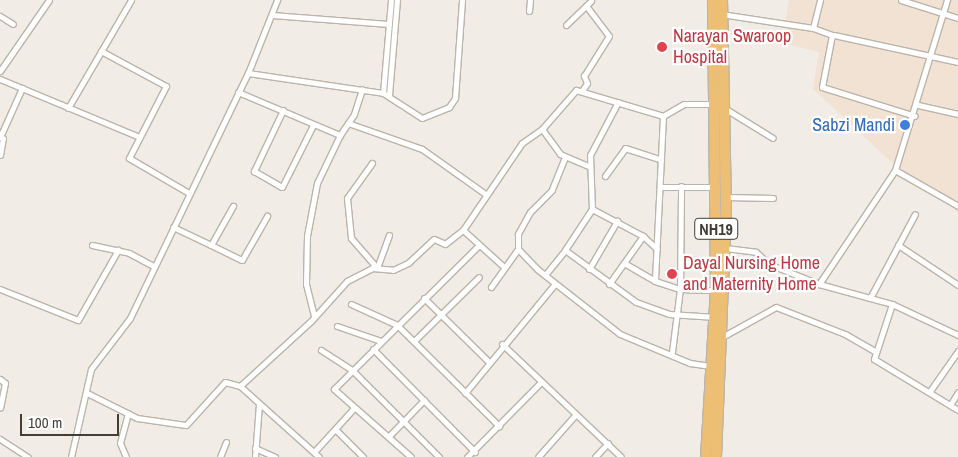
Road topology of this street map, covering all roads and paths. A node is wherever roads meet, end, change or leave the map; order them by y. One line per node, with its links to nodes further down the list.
1 (49, 0): 29 (street)
2 (131, 0): 26 (street)
3 (277, 0): 17 (street)
4 (391, 0): 22 (street)
5 (397, 0): 37 (street)
6 (462, 0): 37 (street)
7 (530, 0): 15 (street)
8 (591, 0): 14 (street)
9 (713, 0): 16 (highway, NH19)
10 (722, 0): 16 (highway, NH19)
11 (820, 0): 24 (street)
12 (901, 0): 18 (street)
13 (947, 0): 18 (street)
14 (586, 6): 23 (street); 35 (street)
15 (529, 10)
16 (717, 13): 24 (street); 40 (highway, NH19)
17 (272, 15): 22 (street); 30 (street)
18 (943, 15): 20 (street); 27 (street)
19 (0, 16): 21 (street)
20 (958, 18)
21 (13, 24)
22 (389, 24): 36 (street)
23 (566, 25)
24 (813, 28): 45 (street)
25 (834, 35): 27 (street)
26 (101, 51): 41 (street); 50 (street)
27 (932, 56): 28 (street); 39 (street)
28 (958, 62)
29 (0, 71)
30 (248, 72): 33 (street); 34 (street)
31 (0, 79): 32 (street)
32 (22, 88): 41 (street); 51 (street)
33 (362, 89): 36 (street); 46 (street)
34 (238, 92): 42 (street); 63 (street)
35 (582, 92): 38 (street); 48 (street)
36 (383, 93): 37 (street)
37 (389, 95)
38 (618, 102): 44 (street); 57 (street)
39 (918, 105): 43 (street); 45 (street)
40 (719, 106): 44 (street); 52 (street); 62 (highway, NH19); 65 (highway, NH19)
41 (68, 108): 50 (street)
42 (283, 110): 47 (street); 47 (street)
43 (958, 114)
44 (663, 116): 55 (street)
45 (915, 116): 58 (street)
46 (348, 123): 49 (street); 64 (street)
47 (313, 125): 49 (street)
48 (542, 129): 54 (street); 64 (street)
49 (340, 136): 108 (street)
50 (139, 137): 63 (street)
51 (2, 138): 53 (street)
52 (772, 138)
53 (0, 155)
54 (565, 157): 57 (street); 82 (street)
55 (661, 160): 59 (street); 61 (street)
56 (372, 163): 89 (street)
57 (588, 166): 69 (street)
58 (895, 170): 68 (street); 96 (street)
59 (605, 176)
60 (681, 186): 61 (street); 62 (street); 100 (street)
61 (660, 187): 83 (street)
62 (716, 187): 101 (highway, NH19)
63 (189, 193): 73 (street)
64 (484, 193): 74 (street)
65 (725, 196): 66 (street); 81 (highway, NH19)
66 (772, 198)
67 (233, 206): 78 (street)
68 (958, 206)
69 (592, 208): 72 (street); 85 (street)
70 (915, 214): 80 (street)
71 (267, 216): 78 (street)
72 (617, 220): 76 (street); 90 (street)
73 (173, 227): 78 (street); 87 (street)
74 (463, 230): 79 (street); 89 (street)
75 (389, 236): 89 (street)
76 (642, 236): 83 (street); 86 (street)
77 (92, 245): 84 (street)
78 (212, 245)
79 (478, 245): 88 (street); 102 (street)
80 (898, 246): 97 (street); 103 (street)
81 (725, 248): 96 (street); 113 (highway, NH19)
82 (518, 249): 88 (street); 91 (street)
83 (657, 249): 93 (street)
84 (118, 250): 87 (street); 99 (street)
85 (565, 250): 90 (street); 91 (street)
86 (624, 263): 93 (street); 95 (street)
87 (153, 266): 130 (street)
88 (504, 267): 98 (street)
89 (377, 268): 108 (street)
90 (589, 269): 95 (street)
91 (545, 276): 94 (street)
92 (479, 277): 106 (street)
93 (655, 281): 100 (street)
94 (555, 284): 116 (street); 120 (street)
95 (610, 284): 107 (street)
96 (818, 284): 103 (street)
97 (958, 285)
98 (491, 287)
99 (0, 289)
100 (680, 289): 101 (street); 107 (street)
101 (716, 290): 109 (highway, NH19)
102 (424, 298): 106 (street); 110 (street)
103 (870, 298): 105 (street)
104 (351, 304): 110 (street)
105 (892, 304): 112 (street); 121 (street)
106 (441, 313): 115 (street); 122 (street)
107 (675, 314): 109 (street); 120 (street)
108 (314, 316): 127 (street)
109 (716, 317): 123 (highway, NH19)
110 (397, 325): 114 (street); 115 (street)
111 (337, 326): 114 (street)
112 (958, 335)
113 (722, 337): 121 (street); 165 (highway, NH19)
114 (381, 341): 117 (street)
115 (414, 341): 131 (street)
116 (502, 344): 122 (street); 126 (street)
117 (373, 349): 124 (street); 132 (street)
118 (321, 350): 124 (street)
119 (958, 351): 128 (street)
120 (672, 352): 123 (street)
121 (876, 352): 128 (street)
122 (489, 362): 131 (street)
123 (712, 367): 164 (highway, NH19)
124 (353, 371): 136 (street); 140 (street)
125 (0, 379): 135 (street)
126 (540, 383): 139 (street); 141 (street)
127 (240, 386): 133 (street); 138 (street)
128 (930, 391): 134 (street)
129 (958, 392): 134 (street)
130 (87, 393): 138 (street); 151 (street)
131 (465, 393): 141 (street)
132 (424, 400): 140 (street); 149 (street)
133 (259, 404): 147 (street); 148 (street)
134 (950, 405): 137 (street)
135 (0, 408)
136 (354, 408): 142 (street); 143 (street)
137 (958, 410)
138 (128, 413): 152 (street)
139 (576, 414): 146 (street); 161 (street)
140 (404, 422): 143 (street); 159 (street)
141 (500, 426): 149 (street)
142 (335, 429): 148 (street); 157 (street)
143 (390, 435): 158 (street)
144 (0, 439): 150 (street)
145 (226, 442): 153 (street)
146 (608, 443): 162 (street); 163 (street)
147 (255, 448): 154 (street); 155 (street)
148 (314, 452): 156 (street)
149 (476, 452): 160 (street)
150 (24, 456)
151 (71, 457)
152 (126, 457)
153 (220, 457)
154 (255, 457)
155 (275, 457)
156 (319, 457)
157 (363, 457)
158 (411, 457)
159 (439, 457)
160 (467, 457)
161 (538, 457)
162 (595, 457)
163 (621, 457)
164 (706, 457)
165 (716, 457)

